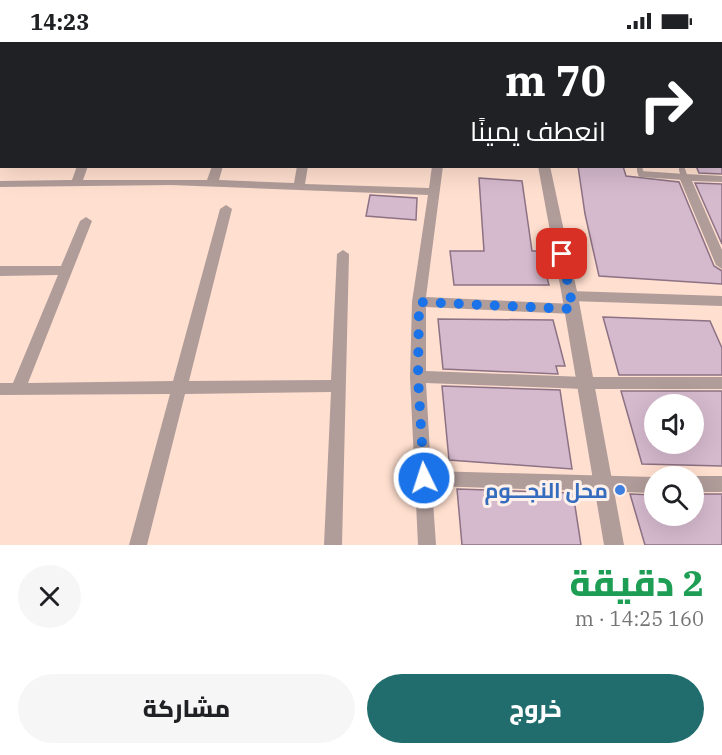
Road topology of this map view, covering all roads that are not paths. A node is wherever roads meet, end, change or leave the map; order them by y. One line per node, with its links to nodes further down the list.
1 (82, 168): 9 (street)
2 (217, 168): 10 (street)
3 (303, 168): 12 (street)
4 (438, 168): 13 (street)
5 (544, 168): 24 (street)
6 (640, 168): 7 (lane)
7 (683, 172): 8 (street); 16 (street)
8 (722, 178)
9 (76, 183): 10 (street); 11 (street)
10 (212, 183): 12 (street)
11 (0, 184)
12 (299, 186): 13 (street)
13 (434, 192): 23 (street)
14 (226, 209): 29 (street)
15 (86, 220): 20 (street)
16 (708, 234): 17 (street); 19 (street)
17 (722, 234)
18 (343, 254): 28 (street)
19 (722, 265)
20 (66, 270): 21 (street); 31 (street)
21 (0, 271)
22 (722, 300): 24 (street)
23 (419, 302): 24 (street); 25 (street)
24 (571, 303): 26 (street)
25 (418, 377): 26 (street); 32 (street)
26 (584, 383): 27 (street); 35 (street)
27 (722, 383)
28 (337, 386): 29 (street); 38 (street)
29 (178, 387): 31 (street); 37 (street)
30 (0, 389): 31 (street)
31 (18, 389)
32 (424, 478): 35 (street); 39 (street)
33 (704, 484): 34 (street)
34 (722, 484)
35 (604, 485): 36 (street); 40 (street)
36 (644, 485)
37 (138, 545)
38 (333, 545)
39 (427, 545)
40 (614, 545)

